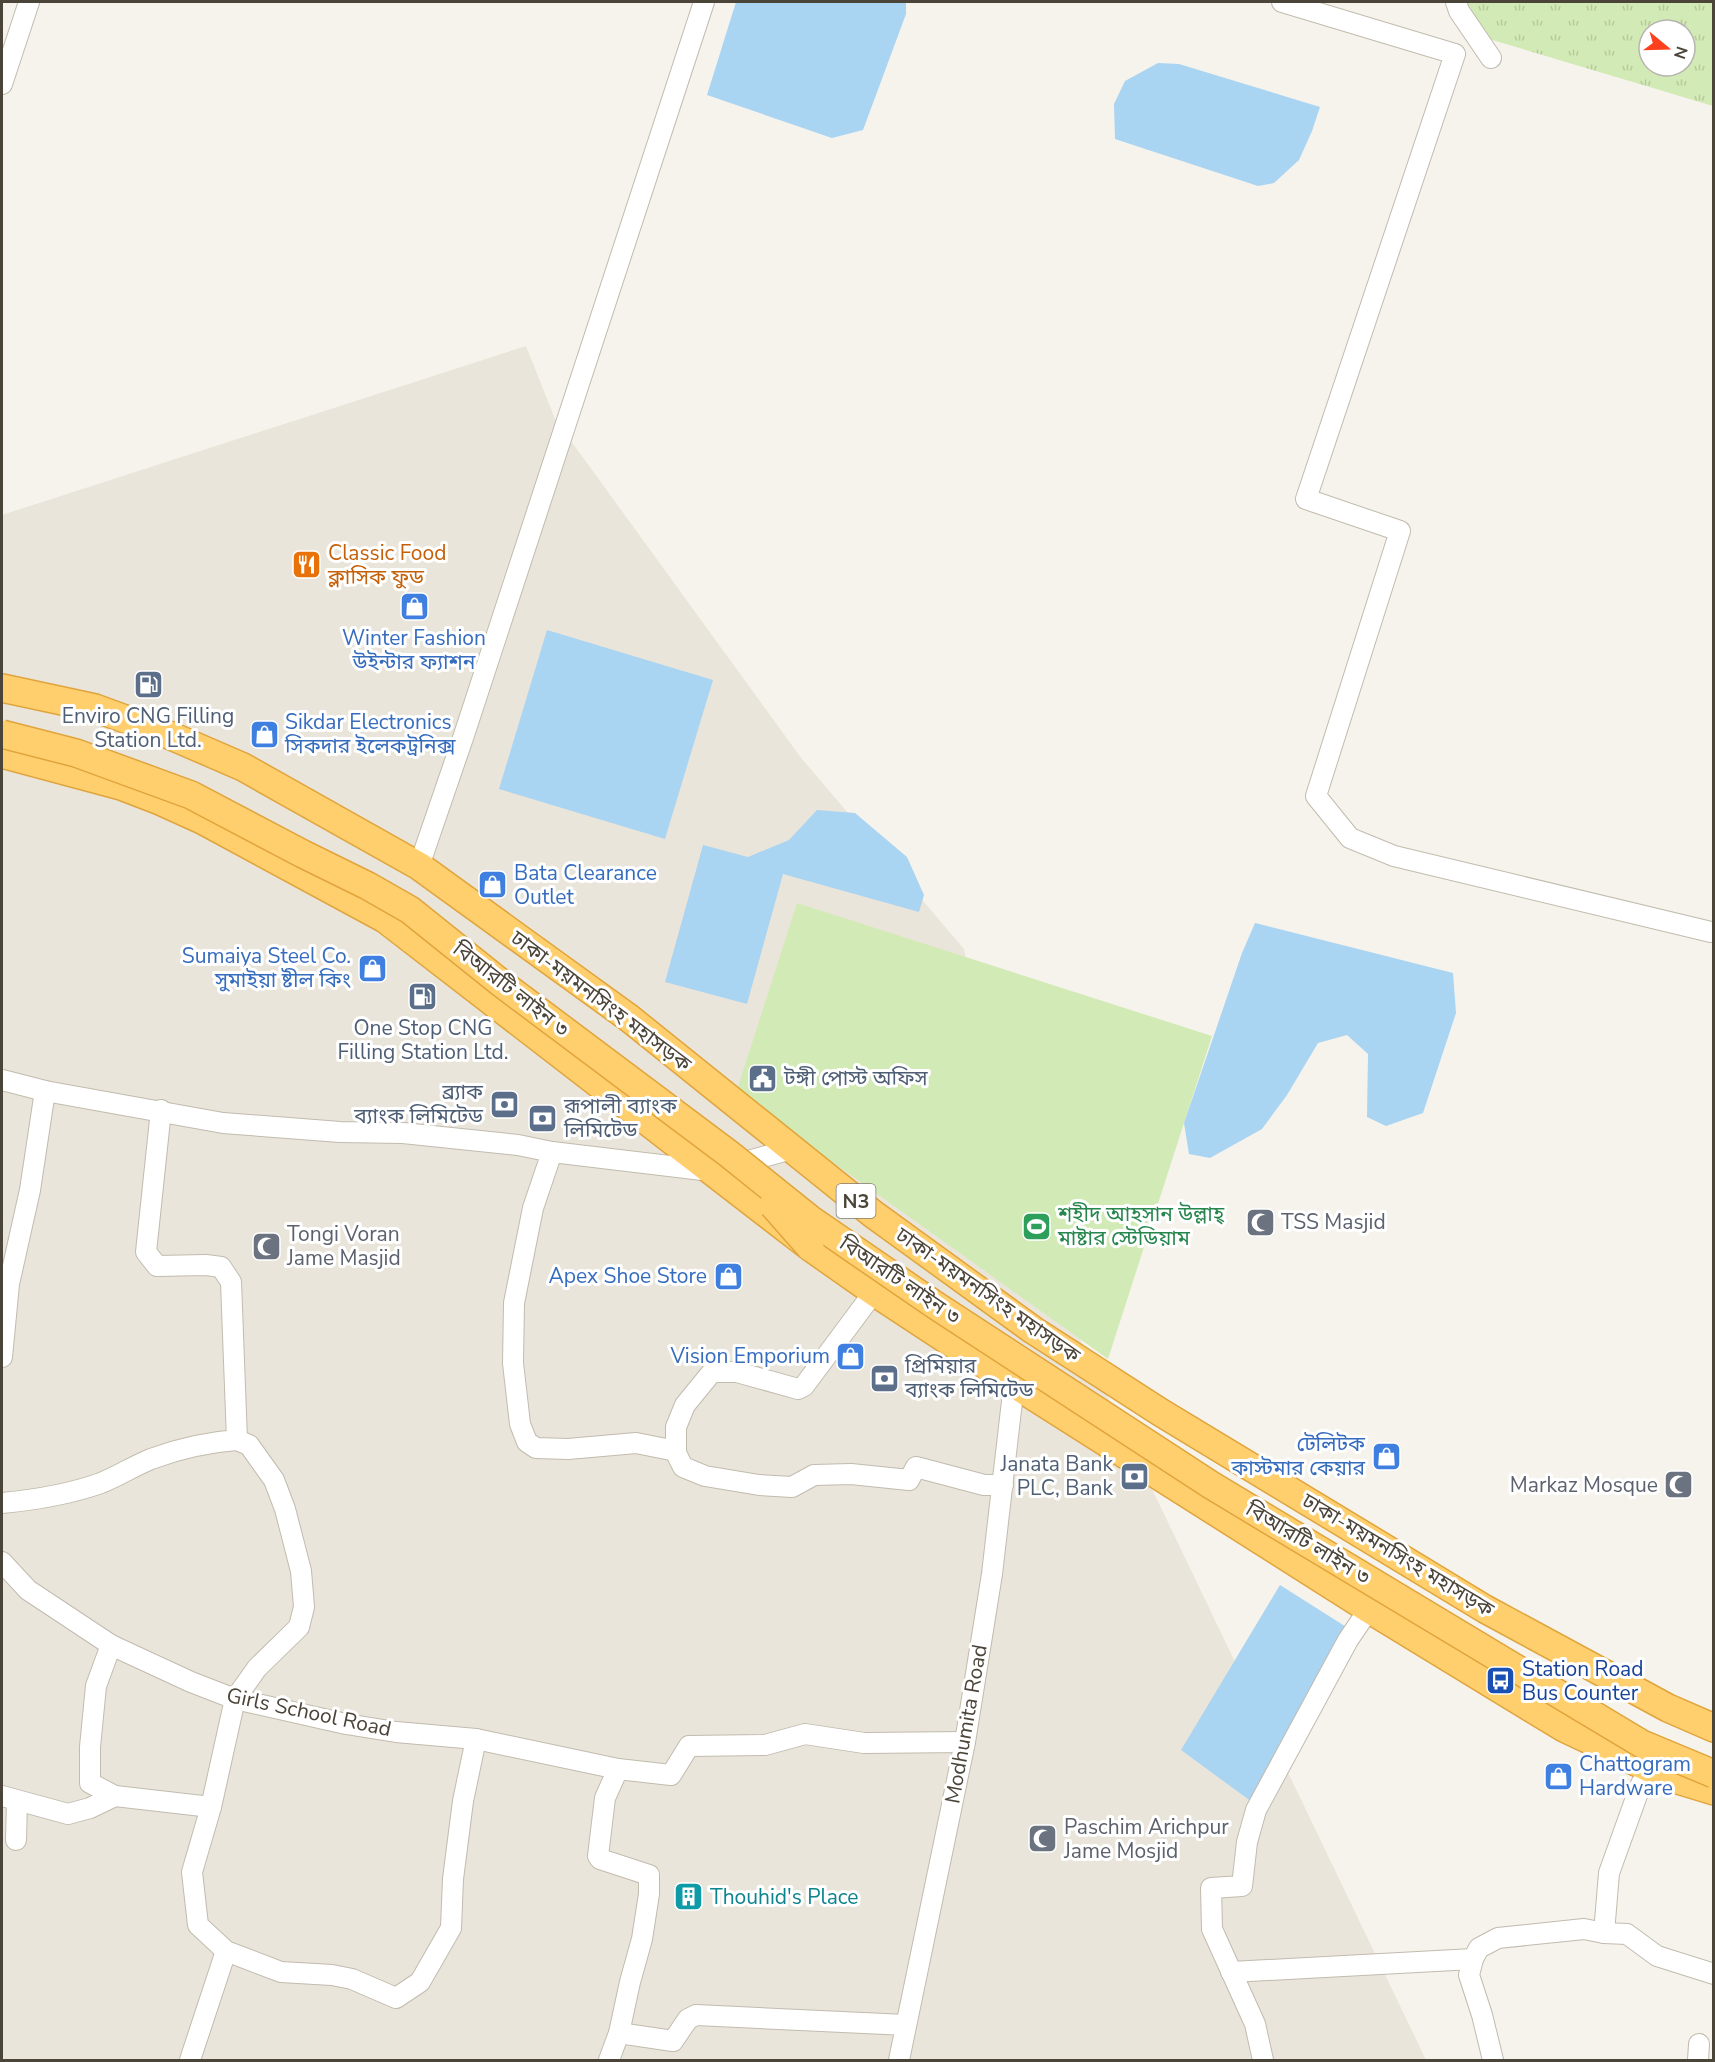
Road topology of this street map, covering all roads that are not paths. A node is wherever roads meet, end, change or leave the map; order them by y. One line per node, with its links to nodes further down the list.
1 (29, 2): 6 (street)
2 (704, 2): 10 (street)
3 (1282, 2): 5 (street)
4 (1456, 2): 5 (street)
5 (1455, 54): 11 (street)
6 (2, 84)
7 (2, 688): 10 (highway, ঢাকা-ময়মনসিংহ মহাসড়ক / N3)
8 (2, 734): 17 (highway, বিআরটি লাইন ৩, bridge)
9 (2, 754): 17 (highway)
10 (418, 867): 15 (highway, ঢাকা-ময়মনসিংহ মহাসড়ক / N3)
11 (1711, 932)
12 (2, 1080): 13 (street)
13 (45, 1091): 14 (street); 18 (street)
14 (161, 1110): 16 (street); 22 (street)
15 (792, 1149): 17 (street); 30 (highway, ঢাকা-ময়মনসিংহ মহাসড়ক / N3)
16 (552, 1152): 17 (street); 23 (street)
17 (720, 1162): 19 (highway, bridge); 35 (highway, বিআরটি লাইন ৩, bridge)
18 (5, 1283): 20 (street)
19 (874, 1292): 21 (highway); 23 (street)
20 (2, 1357)
21 (1014, 1384): 24 (street, Modhumita Road); 27 (highway)
22 (237, 1440): 25 (street); 29 (street)
23 (675, 1451): 24 (street)
24 (1004, 1485): 32 (street, Modhumita Road)
25 (2, 1503)
26 (2, 1562): 28 (street, Girls School Road)
27 (1369, 1609): 33 (highway); 44 (street)
28 (111, 1645): 29 (street, Girls School Road); 37 (street)
29 (235, 1700): 31 (street, Girls School Road); 39 (street)
30 (1713, 1728)
31 (476, 1739): 34 (street, Girls School Road); 42 (street)
32 (965, 1742): 34 (street, Girls School Road); 46 (street, Modhumita Road)
33 (1651, 1768): 36 (highway); 41 (street)
34 (618, 1769): 47 (street)
35 (1713, 1774)
36 (1713, 1791)
37 (115, 1796): 38 (street); 39 (street)
38 (9, 1799): 40 (street)
39 (211, 1807): 42 (street)
40 (16, 1840)
41 (1604, 1933): 43 (street); 45 (street)
42 (226, 1951): 48 (street)
43 (1473, 1959): 44 (street); 52 (street)
44 (1231, 1971): 51 (street)
45 (1713, 1974)
46 (906, 2025): 47 (street); 50 (street, Modhumita Road)
47 (619, 2033): 49 (street)
48 (190, 2061)
49 (609, 2061)
50 (899, 2061)
51 (1263, 2061)
52 (1493, 2061)

